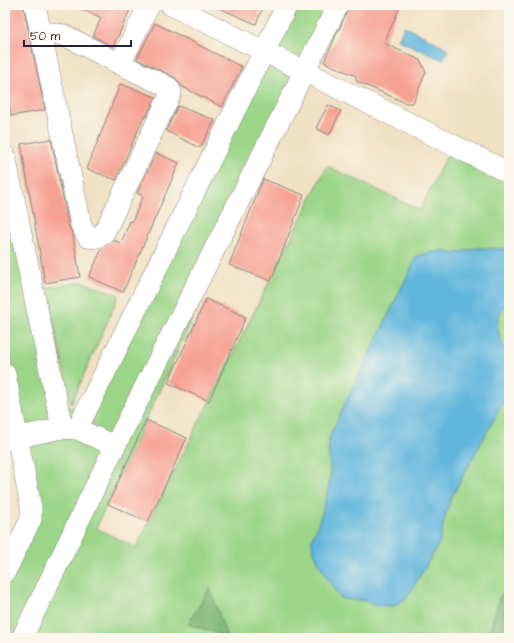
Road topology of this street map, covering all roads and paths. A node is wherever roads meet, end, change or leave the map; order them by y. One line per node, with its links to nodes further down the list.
1 (35, 5): 6 (street)
2 (149, 5): 8 (street)
3 (171, 5): 7 (street)
4 (287, 5): 7 (street)
5 (338, 5): 9 (street)
6 (41, 32): 8 (street); 8 (street)
7 (264, 51): 9 (street); 13 (street)
8 (120, 64)
9 (305, 71): 11 (street); 15 (street)
10 (5, 156): 13 (street)
11 (509, 173)
12 (5, 374): 14 (street)
13 (70, 428): 14 (street); 15 (street)
14 (12, 438): 16 (street)
15 (115, 446): 17 (street)
16 (5, 572)
17 (22, 638)

